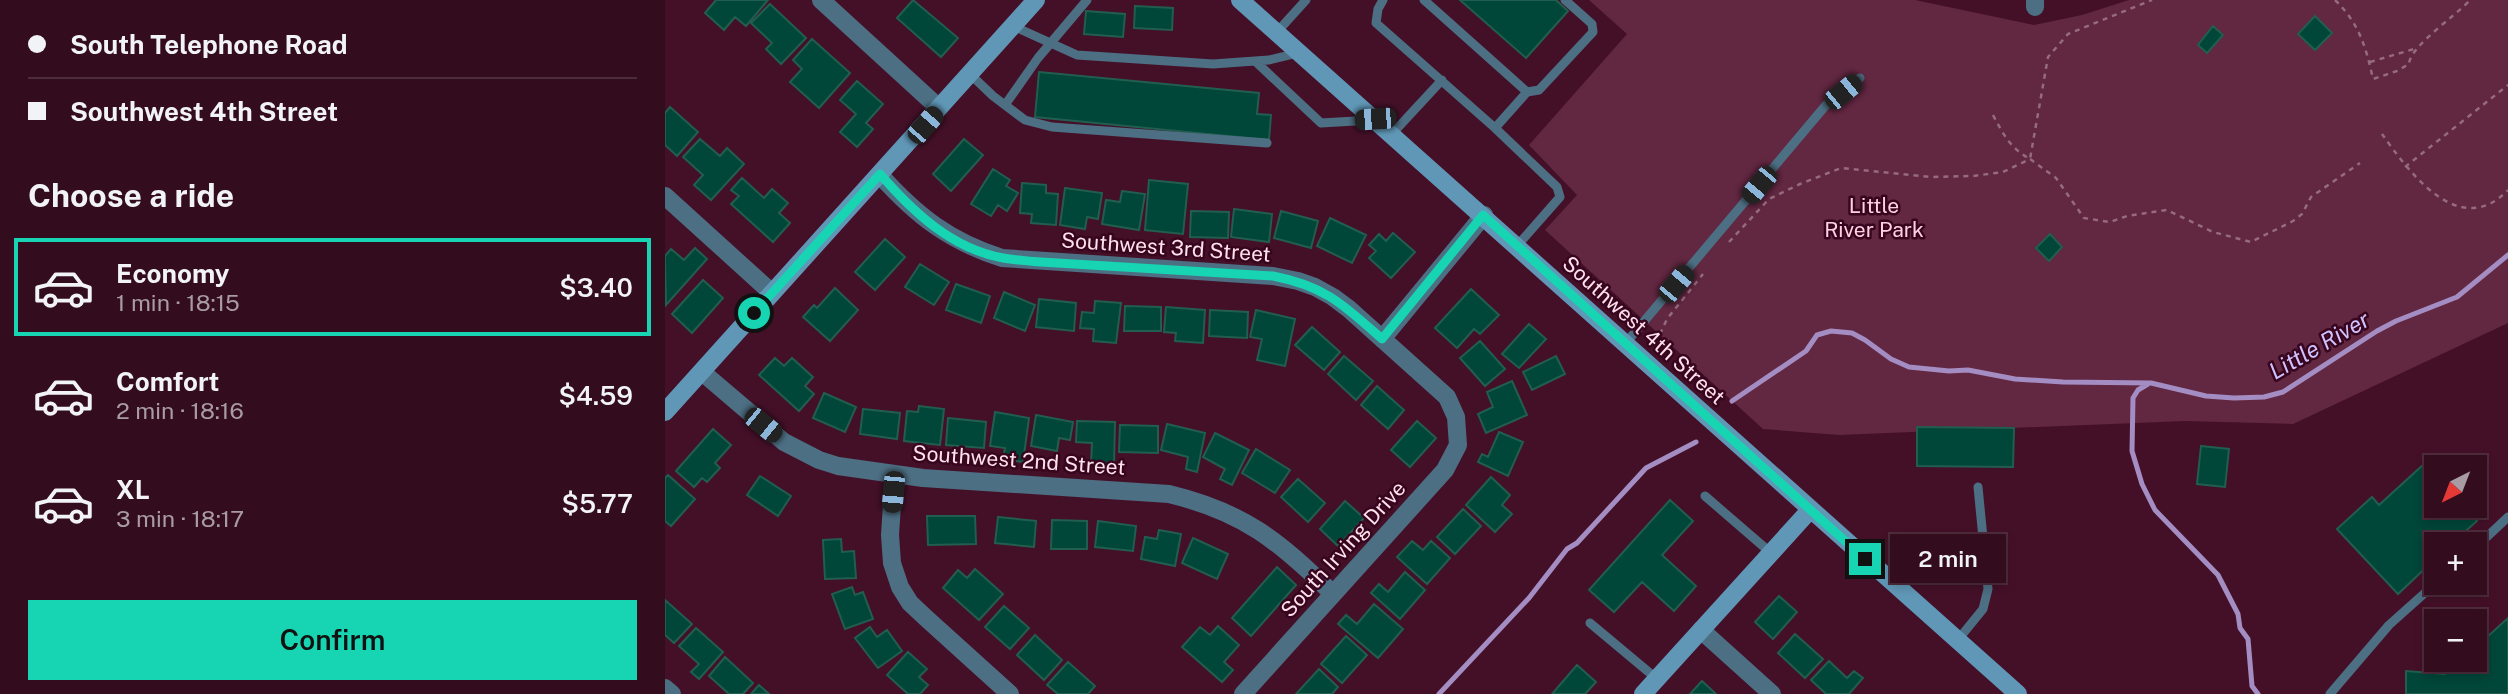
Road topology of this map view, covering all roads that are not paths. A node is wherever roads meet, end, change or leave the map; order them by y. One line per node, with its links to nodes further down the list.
1 (821, 0): 19 (street)
2 (1036, 0): 9 (main road)
3 (1087, 0): 11 (lane)
4 (1240, 0): 10 (main road, Southwest 4th Street)
5 (1306, 0): 10 (lane)
6 (1383, 0): 16 (lane)
7 (1424, 0): 17 (lane)
8 (1565, 0): 17 (lane)
9 (1013, 26): 11 (lane); 14 (main road)
10 (1277, 32): 12 (main road, Southwest 4th Street)
11 (1052, 44): 13 (lane); 18 (lane)
12 (1300, 53): 13 (lane); 20 (main road, Southwest 4th Street)
13 (1255, 61): 20 (lane)
14 (970, 74): 18 (lane); 19 (main road)
15 (1860, 78): 30 (lane)
16 (1442, 80): 21 (lane); 22 (lane)
17 (1527, 92): 21 (lane)
18 (1005, 105): 23 (lane)
19 (939, 108): 24 (main road)
20 (1375, 119): 22 (main road, Southwest 4th Street)
21 (1495, 128): 27 (lane)
22 (1392, 134): 26 (main road, Southwest 4th Street)
23 (1267, 143)
24 (880, 174): 28 (main road); 29 (street, Southwest 3rd Street)
25 (665, 196): 28 (street)
26 (1483, 215): 27 (main road, Southwest 4th Street); 29 (street)
27 (1517, 246): 30 (main road, Southwest 4th Street)
28 (772, 293): 31 (main road)
29 (1382, 339): 33 (street, Southwest 3rd Street)
30 (1625, 344): 37 (main road, Southwest 4th Street)
31 (702, 372): 32 (main road); 34 (street, Southwest 2nd Street)
32 (665, 412)
33 (1459, 426): 41 (street, South Irving Drive)
34 (894, 474): 41 (street, Southwest 2nd Street); 49 (street)
35 (1978, 487): 45 (lane)
36 (1705, 496): 40 (lane)
37 (1810, 510): 40 (main road); 45 (main road, Southwest 4th Street)
38 (2508, 517): 39 (lane)
39 (2487, 537)
40 (1771, 553): 44 (main road)
41 (1333, 594): 50 (street, South Irving Drive)
42 (2424, 594): 54 (lane)
43 (1590, 623): 46 (lane)
44 (1701, 630): 46 (main road); 52 (street)
45 (1957, 641): 53 (main road, Southwest 4th Street)
46 (1657, 679): 51 (main road)
47 (665, 688): 48 (street)
48 (672, 694)
49 (1010, 694)
50 (1243, 694)
51 (1643, 694)
52 (1772, 694)
53 (2018, 694)
54 (2330, 694)

